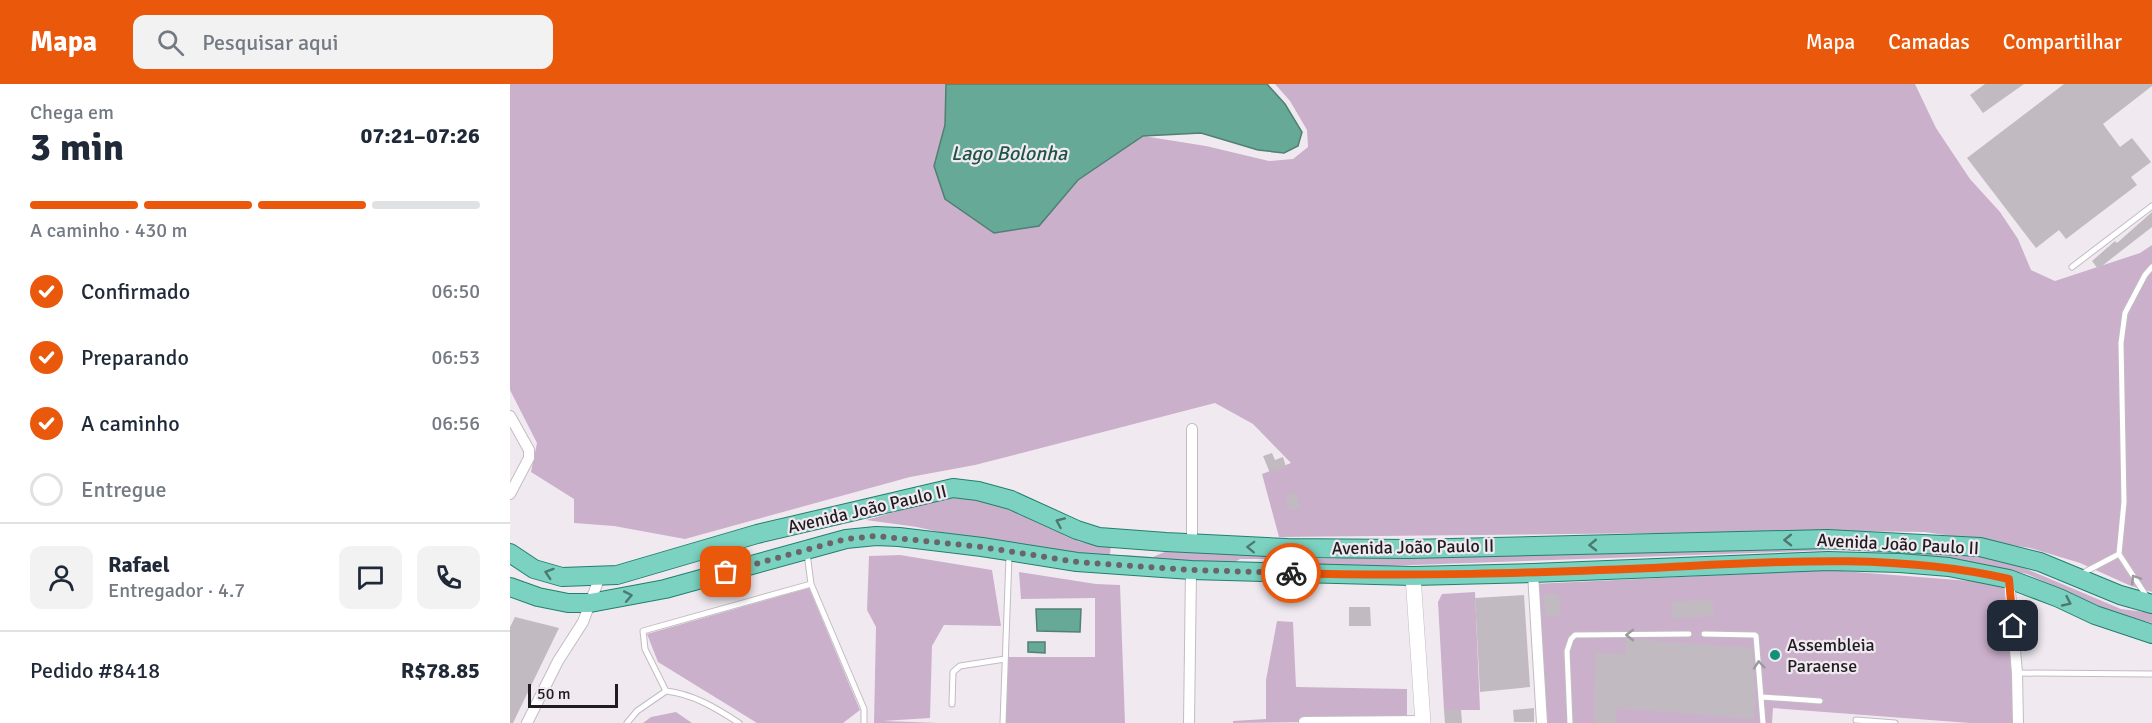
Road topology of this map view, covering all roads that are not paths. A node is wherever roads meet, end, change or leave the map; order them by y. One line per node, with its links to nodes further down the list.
1 (2152, 206): 2 (lane)
2 (2072, 267)
3 (2152, 267): 13 (lane)
4 (510, 416): 6 (street)
5 (1192, 429): 8 (street)
6 (510, 494)
7 (1167, 542): 8 (main road, Avenida João Paulo II); 14 (main road); 18 (main road, Avenida João Paulo II, one-way to 18)
8 (1192, 543): 9 (main road, Avenida João Paulo II, one-way to 8)
9 (1287, 548): 16 (main road); 20 (main road, Avenida João Paulo II, one-way to 9)
10 (806, 550): 11 (main road, Avenida João Paulo II); 22 (lane); 24 (main road, Avenida João Paulo II, one-way to 10)
11 (1009, 551): 14 (main road, Avenida João Paulo II); 29 (lane)
12 (510, 553): 18 (main road, Avenida João Paulo II, one-way to 12)
13 (2119, 554): 20 (lane); 25 (lane, one-way to 13)
14 (1117, 565): 15 (main road, Avenida João Paulo II)
15 (1191, 570): 16 (main road, Avenida João Paulo II); 44 (street)
16 (1237, 571): 19 (main road, Avenida João Paulo II)
17 (1533, 573): 19 (main road, Avenida João Paulo II); 21 (main road, Avenida João Paulo II); 45 (street)
18 (600, 576): 24 (street)
19 (1413, 576): 38 (main road)
20 (2075, 577): 25 (main road, Avenida João Paulo II)
21 (2009, 579): 28 (main road, Avenida João Paulo II, one-way to 28); 30 (street)
22 (811, 584): 32 (lane); 42 (lane)
23 (510, 587): 24 (main road, Avenida João Paulo II)
24 (590, 603): 39 (street)
25 (2152, 604)
26 (1689, 634): 46 (lane, one-way to 46)
27 (1704, 634): 33 (lane, one-way to 27)
28 (2152, 634)
29 (1005, 659): 35 (lane); 43 (lane)
30 (2017, 673): 31 (lane); 49 (street)
31 (2152, 674)
32 (666, 691): 40 (lane); 41 (lane)
33 (1762, 698): 34 (lane); 47 (lane)
34 (1820, 701)
35 (952, 704)
36 (1856, 720): 48 (lane)
37 (1304, 722): 38 (street)
38 (1423, 722)
39 (527, 723)
40 (627, 723)
41 (739, 723)
42 (864, 723)
43 (1003, 723)
44 (1189, 723)
45 (1542, 723)
46 (1570, 723)
47 (1763, 723)
48 (1895, 723)
49 (2018, 723)

